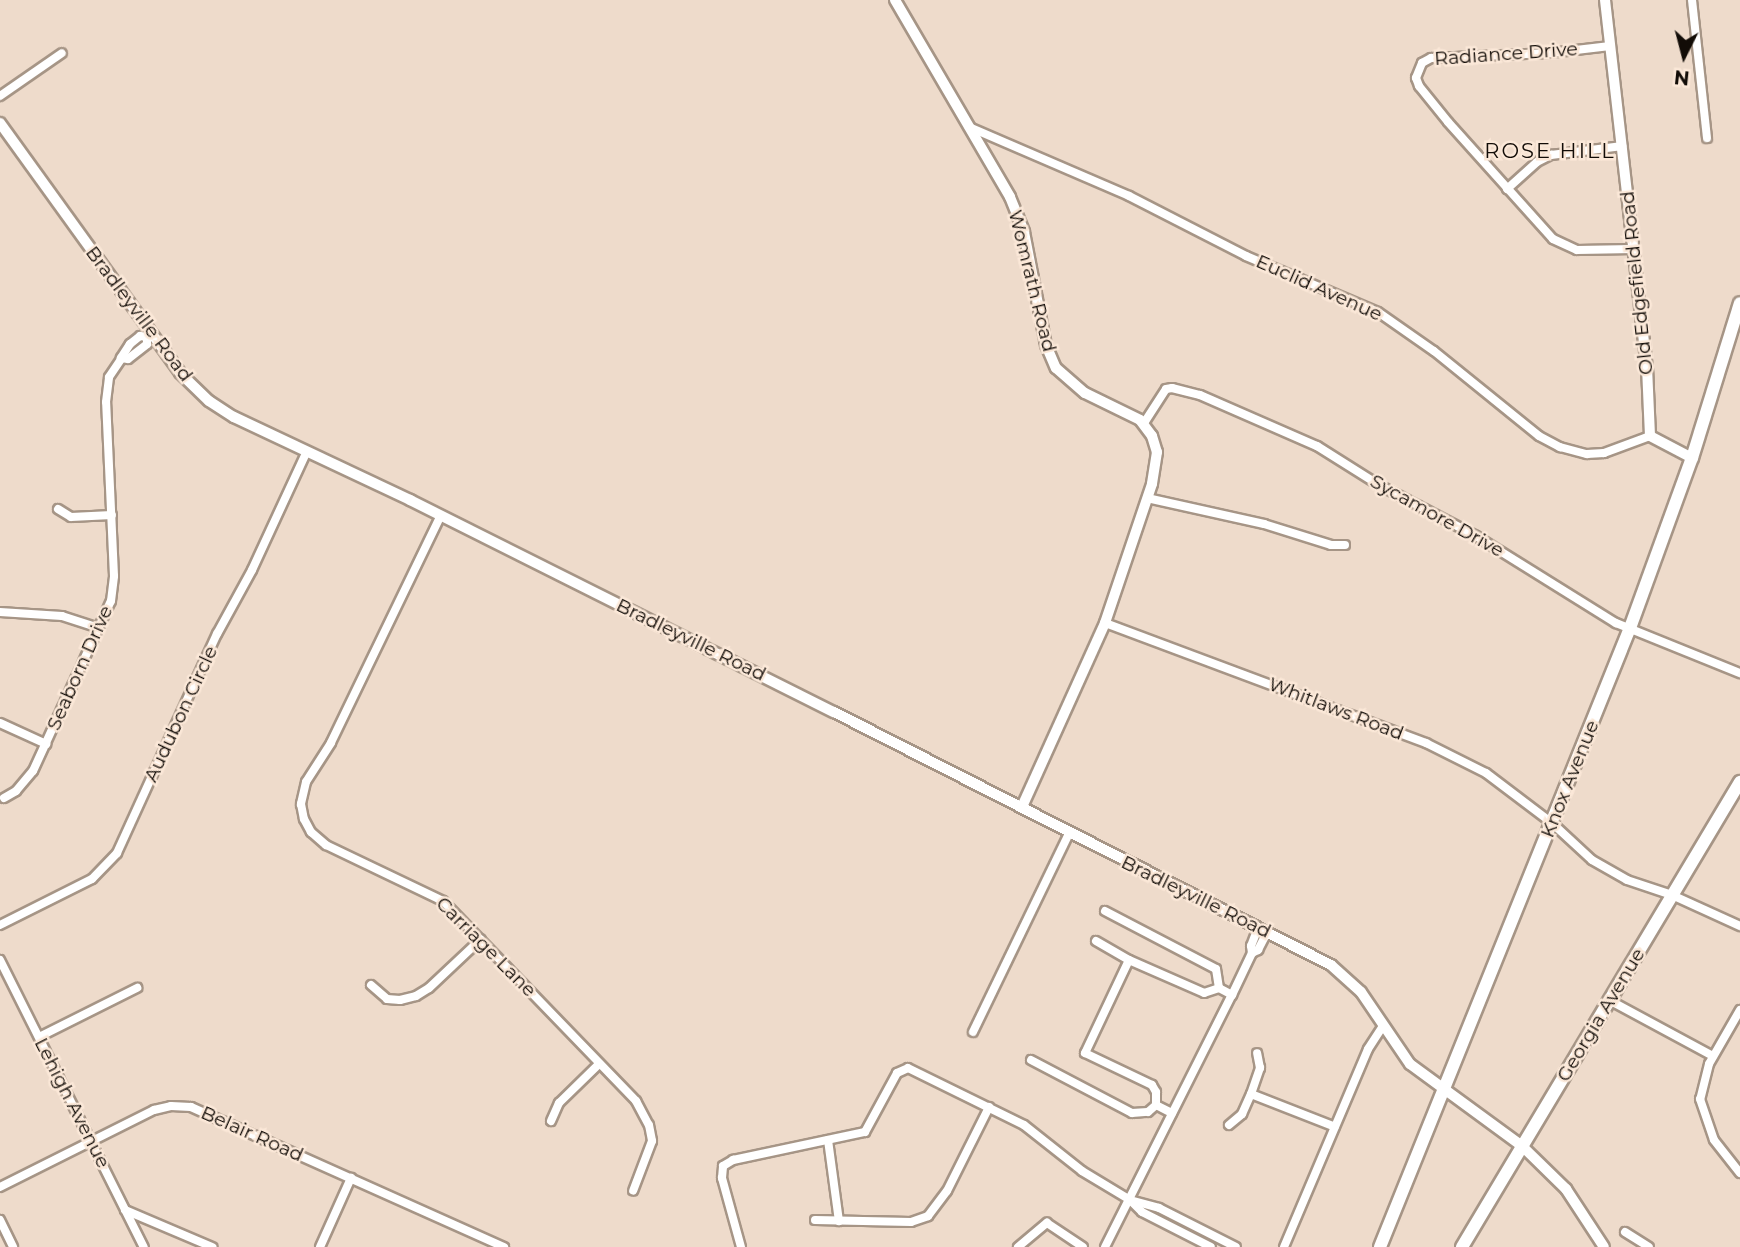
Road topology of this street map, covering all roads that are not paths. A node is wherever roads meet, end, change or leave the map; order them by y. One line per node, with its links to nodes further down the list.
1 (895, 0): 8 (street, Womrath Road)
2 (1605, 0): 4 (street, Old Edgefield Road)
3 (1692, 0): 9 (street)
4 (1610, 46): 10 (street, Old Edgefield Road); 11 (street, Radiance Drive)
5 (62, 53): 6 (street)
6 (0, 96)
7 (0, 123): 14 (street, Bradleyville Road)
8 (969, 127): 15 (street, Womrath Road); 16 (street, Euclid Avenue)
9 (1707, 138)
10 (1622, 146): 11 (street); 12 (street, Old Edgefield Road)
11 (1507, 189): 12 (street, Radiance Drive)
12 (1634, 249): 16 (street, Old Edgefield Road)
13 (1740, 303): 18 (main road, Knox Avenue)
14 (149, 335): 17 (street, Bradleyville Road); 21 (street, Seaborn Drive)
15 (1144, 423): 19 (street); 27 (street, Sycamore Drive)
16 (1650, 436): 18 (street)
17 (307, 451): 22 (street, Bradleyville Road); 38 (street, Audubon Circle)
18 (1692, 458): 27 (main road, Knox Avenue)
19 (1147, 498): 23 (street); 25 (street)
20 (58, 509): 21 (street)
21 (112, 515): 26 (street, Seaborn Drive)
22 (441, 515): 33 (street, Bradleyville Road); 41 (street, Carriage Lane)
23 (1345, 545)
24 (0, 612): 26 (street)
25 (1105, 623): 33 (street); 34 (street, Whitlaws Road)
26 (99, 628): 30 (street, Seaborn Drive)
27 (1630, 628): 28 (street, Sycamore Drive); 34 (main road, Knox Avenue)
28 (1740, 673)
29 (0, 723): 30 (street)
30 (46, 744): 32 (street, Seaborn Drive)
31 (1740, 782): 36 (main road, Georgia Avenue)
32 (4, 798)
33 (1021, 807): 35 (street, Bradleyville Road)
34 (1552, 823): 36 (street, Whitlaws Road); 58 (main road, Knox Avenue)
35 (1069, 833): 40 (street, Bradleyville Road); 52 (street)
36 (1672, 895): 39 (street, Whitlaws Road); 49 (main road, Georgia Avenue)
37 (1105, 911): 47 (street)
38 (0, 925)
39 (1740, 926)
40 (1263, 930): 48 (street); 51 (street, Bradleyville Road)
41 (481, 939): 45 (street); 57 (street, Carriage Lane)
42 (1096, 941): 44 (street)
43 (0, 960): 53 (street, Lehigh Avenue)
44 (1129, 960): 47 (street); 60 (street)
45 (371, 985)
46 (137, 988): 53 (street)
47 (1219, 988): 48 (street)
48 (1232, 995): 62 (street)
49 (1609, 1000): 55 (street); 68 (main road, Georgia Avenue)
50 (1740, 1010): 55 (street)
51 (1383, 1026): 58 (street, Bradleyville Road); 65 (street)
52 (973, 1032)
53 (39, 1037): 67 (street, Lehigh Avenue)
54 (1257, 1053): 59 (street)
55 (1713, 1056): 69 (street)
56 (1031, 1060): 60 (street)
57 (599, 1064): 63 (street); 72 (street, Carriage Lane)
58 (1443, 1090): 68 (street, Bradleyville Road); 93 (main road, Knox Avenue)
59 (1251, 1094): 64 (street); 65 (street)
60 (1156, 1105): 62 (street)
61 (989, 1107): 66 (street); 73 (street); 77 (street)
62 (1172, 1113): 73 (street)
63 (551, 1121)
64 (1228, 1125)
65 (1335, 1128): 92 (street)
66 (828, 1140): 77 (street); 86 (street)
67 (92, 1143): 70 (street, Belair Road); 71 (street, Belair Road); 74 (street, Lehigh Avenue)
68 (1522, 1146): 94 (main road, Georgia Avenue); 95 (street, Bradleyville Road)
69 (1740, 1173)
70 (351, 1178): 84 (street); 85 (street, Belair Road)
71 (0, 1187)
72 (633, 1191)
73 (1129, 1200): 89 (street); 90 (street); 91 (street)
74 (125, 1210): 79 (street); 82 (street, Lehigh Avenue)
75 (0, 1220): 81 (street)
76 (815, 1220): 77 (street)
77 (839, 1221)
78 (1625, 1232): 96 (street)
79 (190, 1239): 80 (street); 83 (street)
80 (179, 1246)
81 (13, 1247)
82 (144, 1247)
83 (212, 1247)
84 (320, 1247)
85 (504, 1247)
86 (741, 1247)
87 (1018, 1247): 88 (street)
88 (1083, 1247)
89 (1105, 1247)
90 (1211, 1247)
91 (1236, 1247)
92 (1284, 1247)
93 (1380, 1247)
94 (1462, 1247)
95 (1604, 1247)
96 (1649, 1247)

